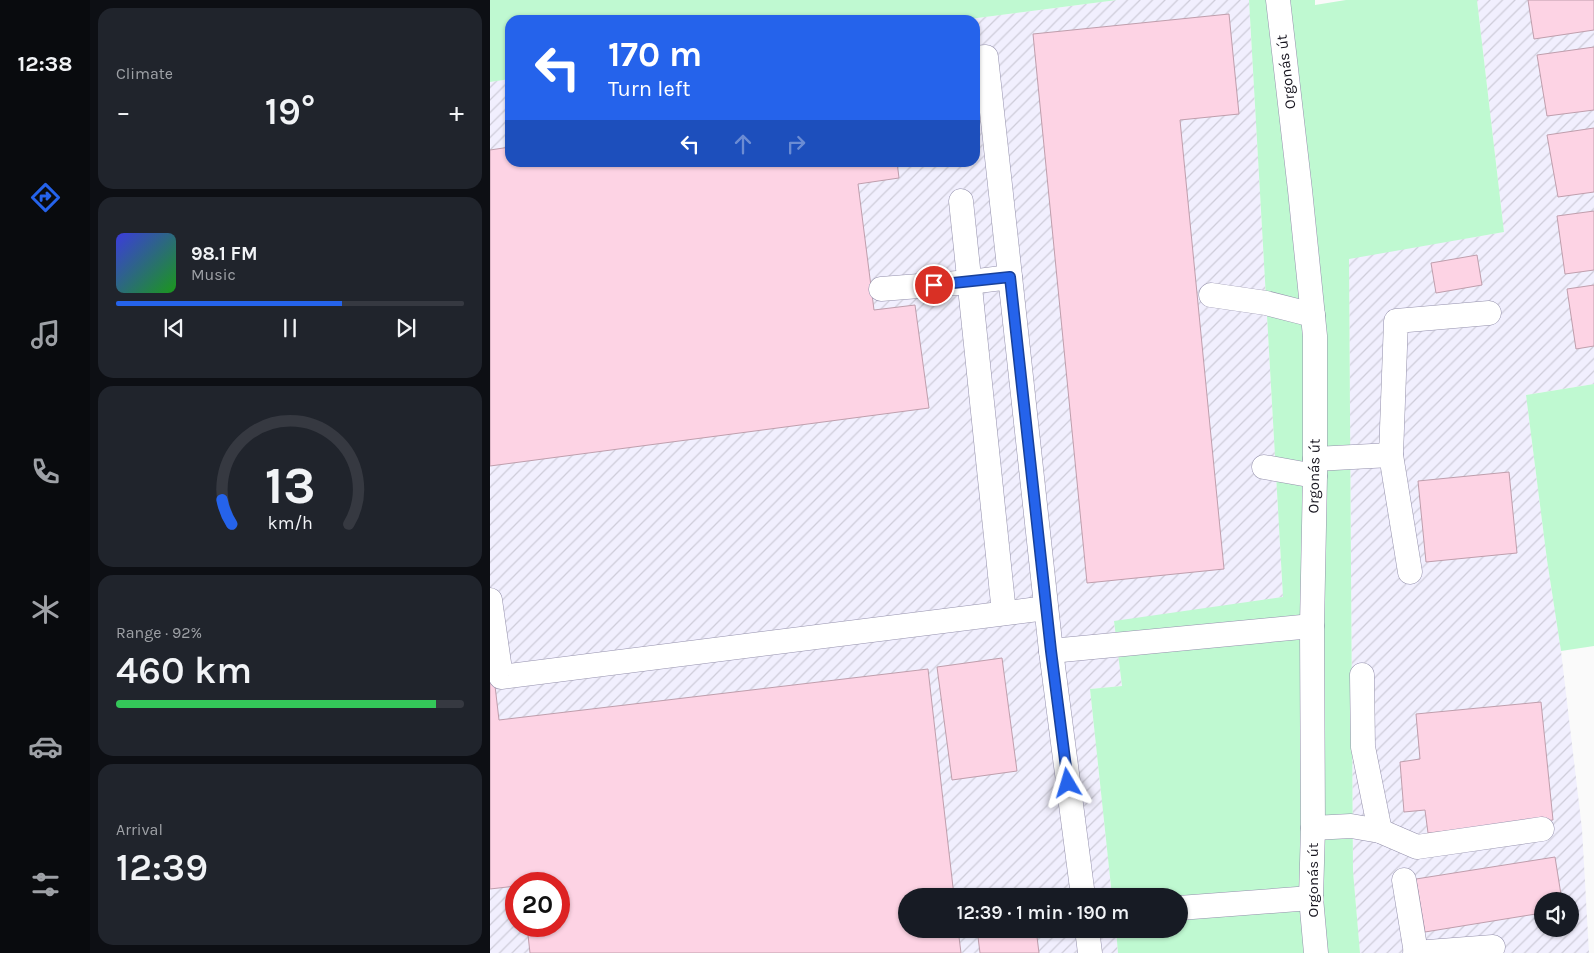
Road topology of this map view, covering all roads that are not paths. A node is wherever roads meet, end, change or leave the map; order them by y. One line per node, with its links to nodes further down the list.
1 (1278, 0): 9 (street, Orgonás út)
2 (980, 58): 4 (street)
3 (961, 202): 5 (street)
4 (1010, 277): 5 (street); 15 (street)
5 (970, 282): 6 (street); 16 (street)
6 (881, 289)
7 (1211, 295): 9 (street)
8 (1489, 313): 10 (street)
9 (1313, 316): 12 (street, Orgonás út)
10 (1391, 455): 12 (street); 13 (street)
11 (1264, 467): 12 (street)
12 (1315, 467): 17 (street, Orgonás út)
13 (1410, 572)
14 (490, 600): 16 (street)
15 (1046, 608): 16 (street); 18 (street)
16 (1004, 613)
17 (1312, 626): 18 (street); 20 (street, Orgonás út)
18 (1051, 651): 24 (street)
19 (1362, 676): 22 (street)
20 (1313, 828): 22 (street); 25 (street, Orgonás út)
21 (1542, 829): 22 (street)
22 (1380, 831)
23 (1404, 880): 31 (street)
24 (1082, 888)
25 (1311, 898): 26 (street); 30 (street, Orgonás út)
26 (1188, 907)
27 (1088, 938): 29 (street)
28 (1493, 947): 31 (street)
29 (1090, 953)
30 (1316, 953)
31 (1416, 953)

